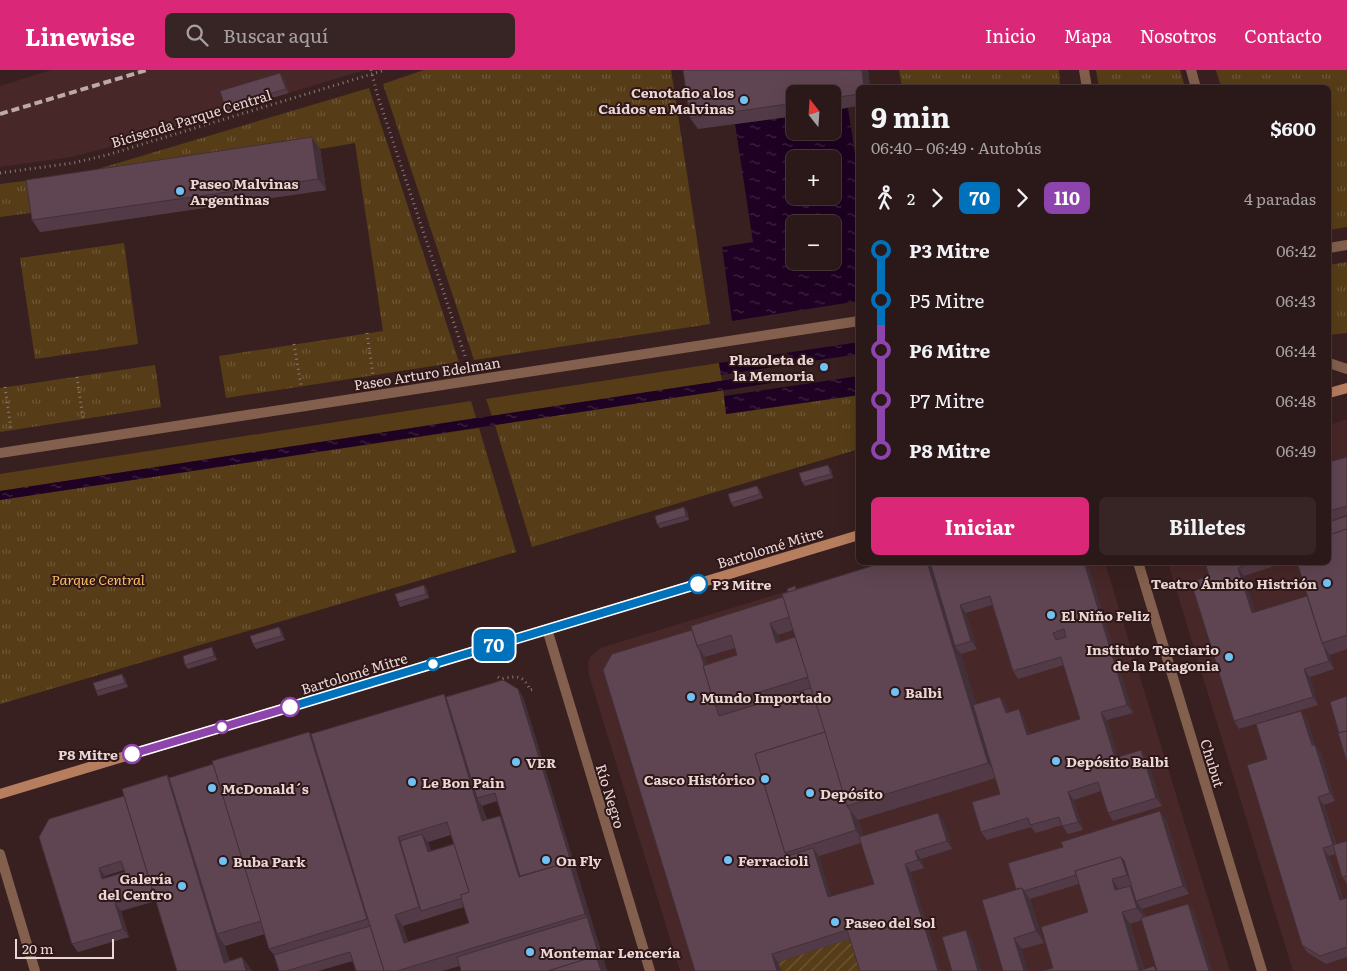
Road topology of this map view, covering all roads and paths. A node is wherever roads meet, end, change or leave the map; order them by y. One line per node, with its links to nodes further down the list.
1 (385, 70): 4 (path, Bicisenda Parque Central)
2 (1084, 70): 5 (street)
3 (1191, 70): 6 (street)
4 (371, 72): 7 (path, Bicisenda Parque Central); 17 (path)
5 (1086, 85)
6 (1195, 85)
7 (0, 173)
8 (1347, 245): 9 (street)
9 (1331, 248)
10 (856, 321): 17 (street, Paseo Arturo Edelman)
11 (367, 333): 15 (path)
12 (294, 344): 18 (path)
13 (1331, 364): 14 (street)
14 (1347, 368)
15 (373, 376)
16 (77, 377): 22 (path)
17 (474, 380): 24 (street, Paseo Arturo Edelman)
18 (302, 386)
19 (5, 388): 23 (path)
20 (1347, 388): 21 (main road)
21 (1331, 392)
22 (84, 420)
23 (11, 430)
24 (0, 453)
25 (856, 536): 27 (main road, Bartolomé Mitre)
26 (1139, 565): 34 (street, Chubut)
27 (547, 629): 30 (main road, Bartolomé Mitre); 33 (street, Río Negro)
28 (498, 677): 29 (path)
29 (534, 689)
30 (0, 794)
31 (0, 854): 32 (street)
32 (35, 971)
33 (650, 971)
34 (1262, 971)

